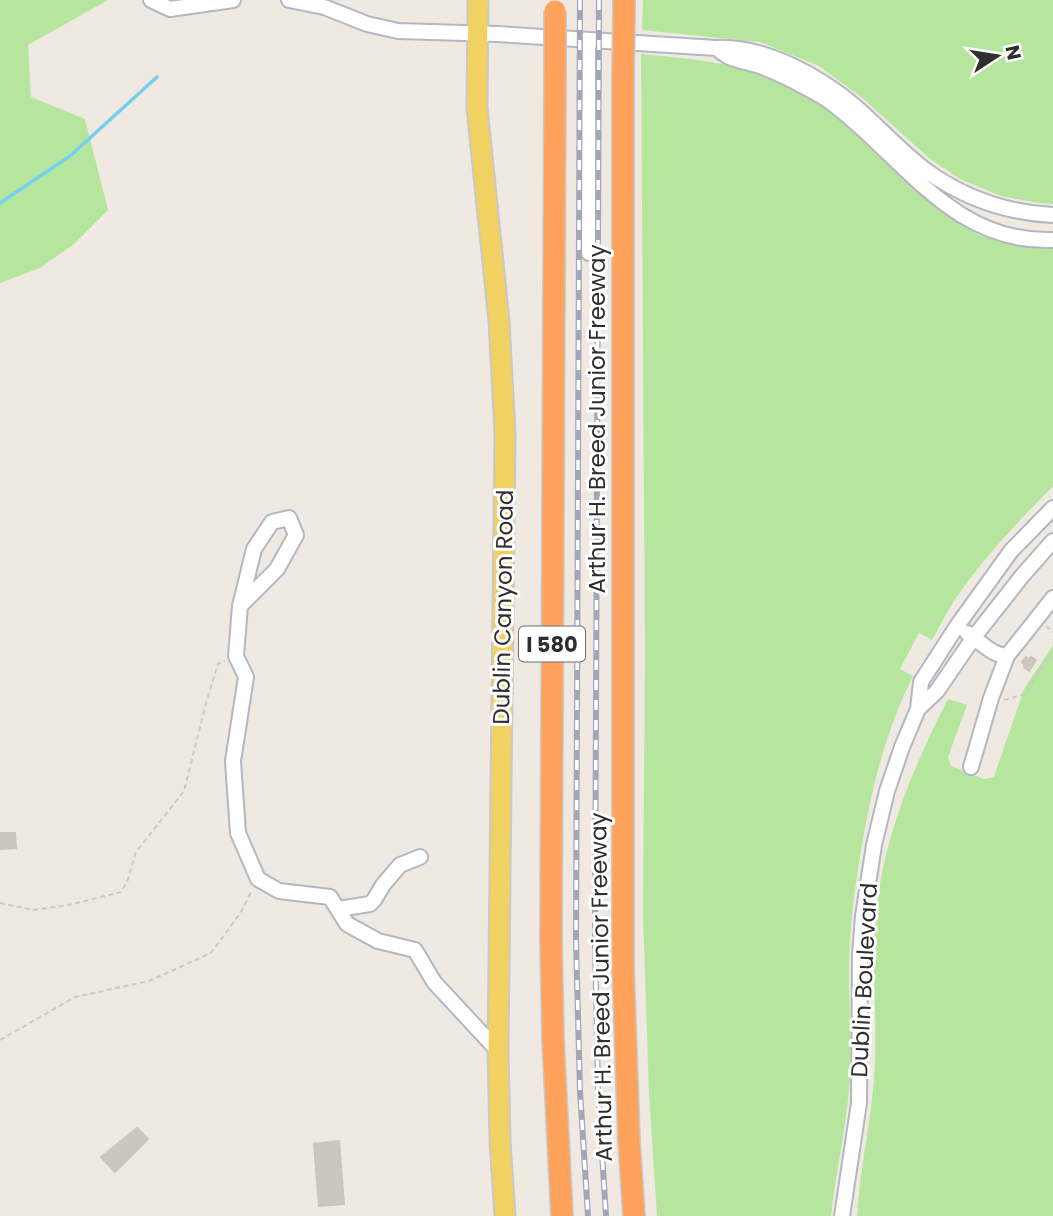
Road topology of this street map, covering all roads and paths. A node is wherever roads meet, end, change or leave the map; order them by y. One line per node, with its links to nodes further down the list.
1 (151, 0): 2 (street)
2 (233, 0)
3 (289, 0): 7 (street)
4 (478, 0): 7 (main road, Dublin Canyon Road)
5 (555, 6): 32 (highway, Arthur H. Breed Junior Freeway / I 580, bridge)
6 (624, 8): 33 (highway, Arthur H. Breed Junior Freeway, bridge)
7 (477, 34): 8 (street); 30 (main road, Dublin Canyon Road)
8 (589, 40): 9 (street); 12 (street)
9 (716, 48): 10 (street); 11 (street)
10 (1053, 215)
11 (1053, 240)
12 (589, 253)
13 (1053, 508): 17 (street, Dublin Boulevard)
14 (1053, 541): 18 (street, Dublin Boulevard)
15 (1053, 598): 20 (street)
16 (240, 606): 16 (street); 19 (street)
17 (957, 626): 18 (street); 23 (street, Dublin Boulevard)
18 (974, 637): 20 (street); 23 (street, Dublin Boulevard)
19 (236, 656): 26 (street); 27 (path)
20 (1007, 656): 22 (street)
21 (1053, 657): 22 (path)
22 (989, 705): 24 (street)
23 (918, 709): 34 (street, Dublin Boulevard)
24 (971, 767)
25 (420, 857): 28 (street)
26 (258, 879): 28 (street); 29 (path)
27 (0, 903)
28 (338, 909): 30 (street)
29 (0, 1040)
30 (498, 1051): 31 (main road, Dublin Canyon Road)
31 (505, 1216)
32 (562, 1216)
33 (634, 1216)
34 (842, 1216)

